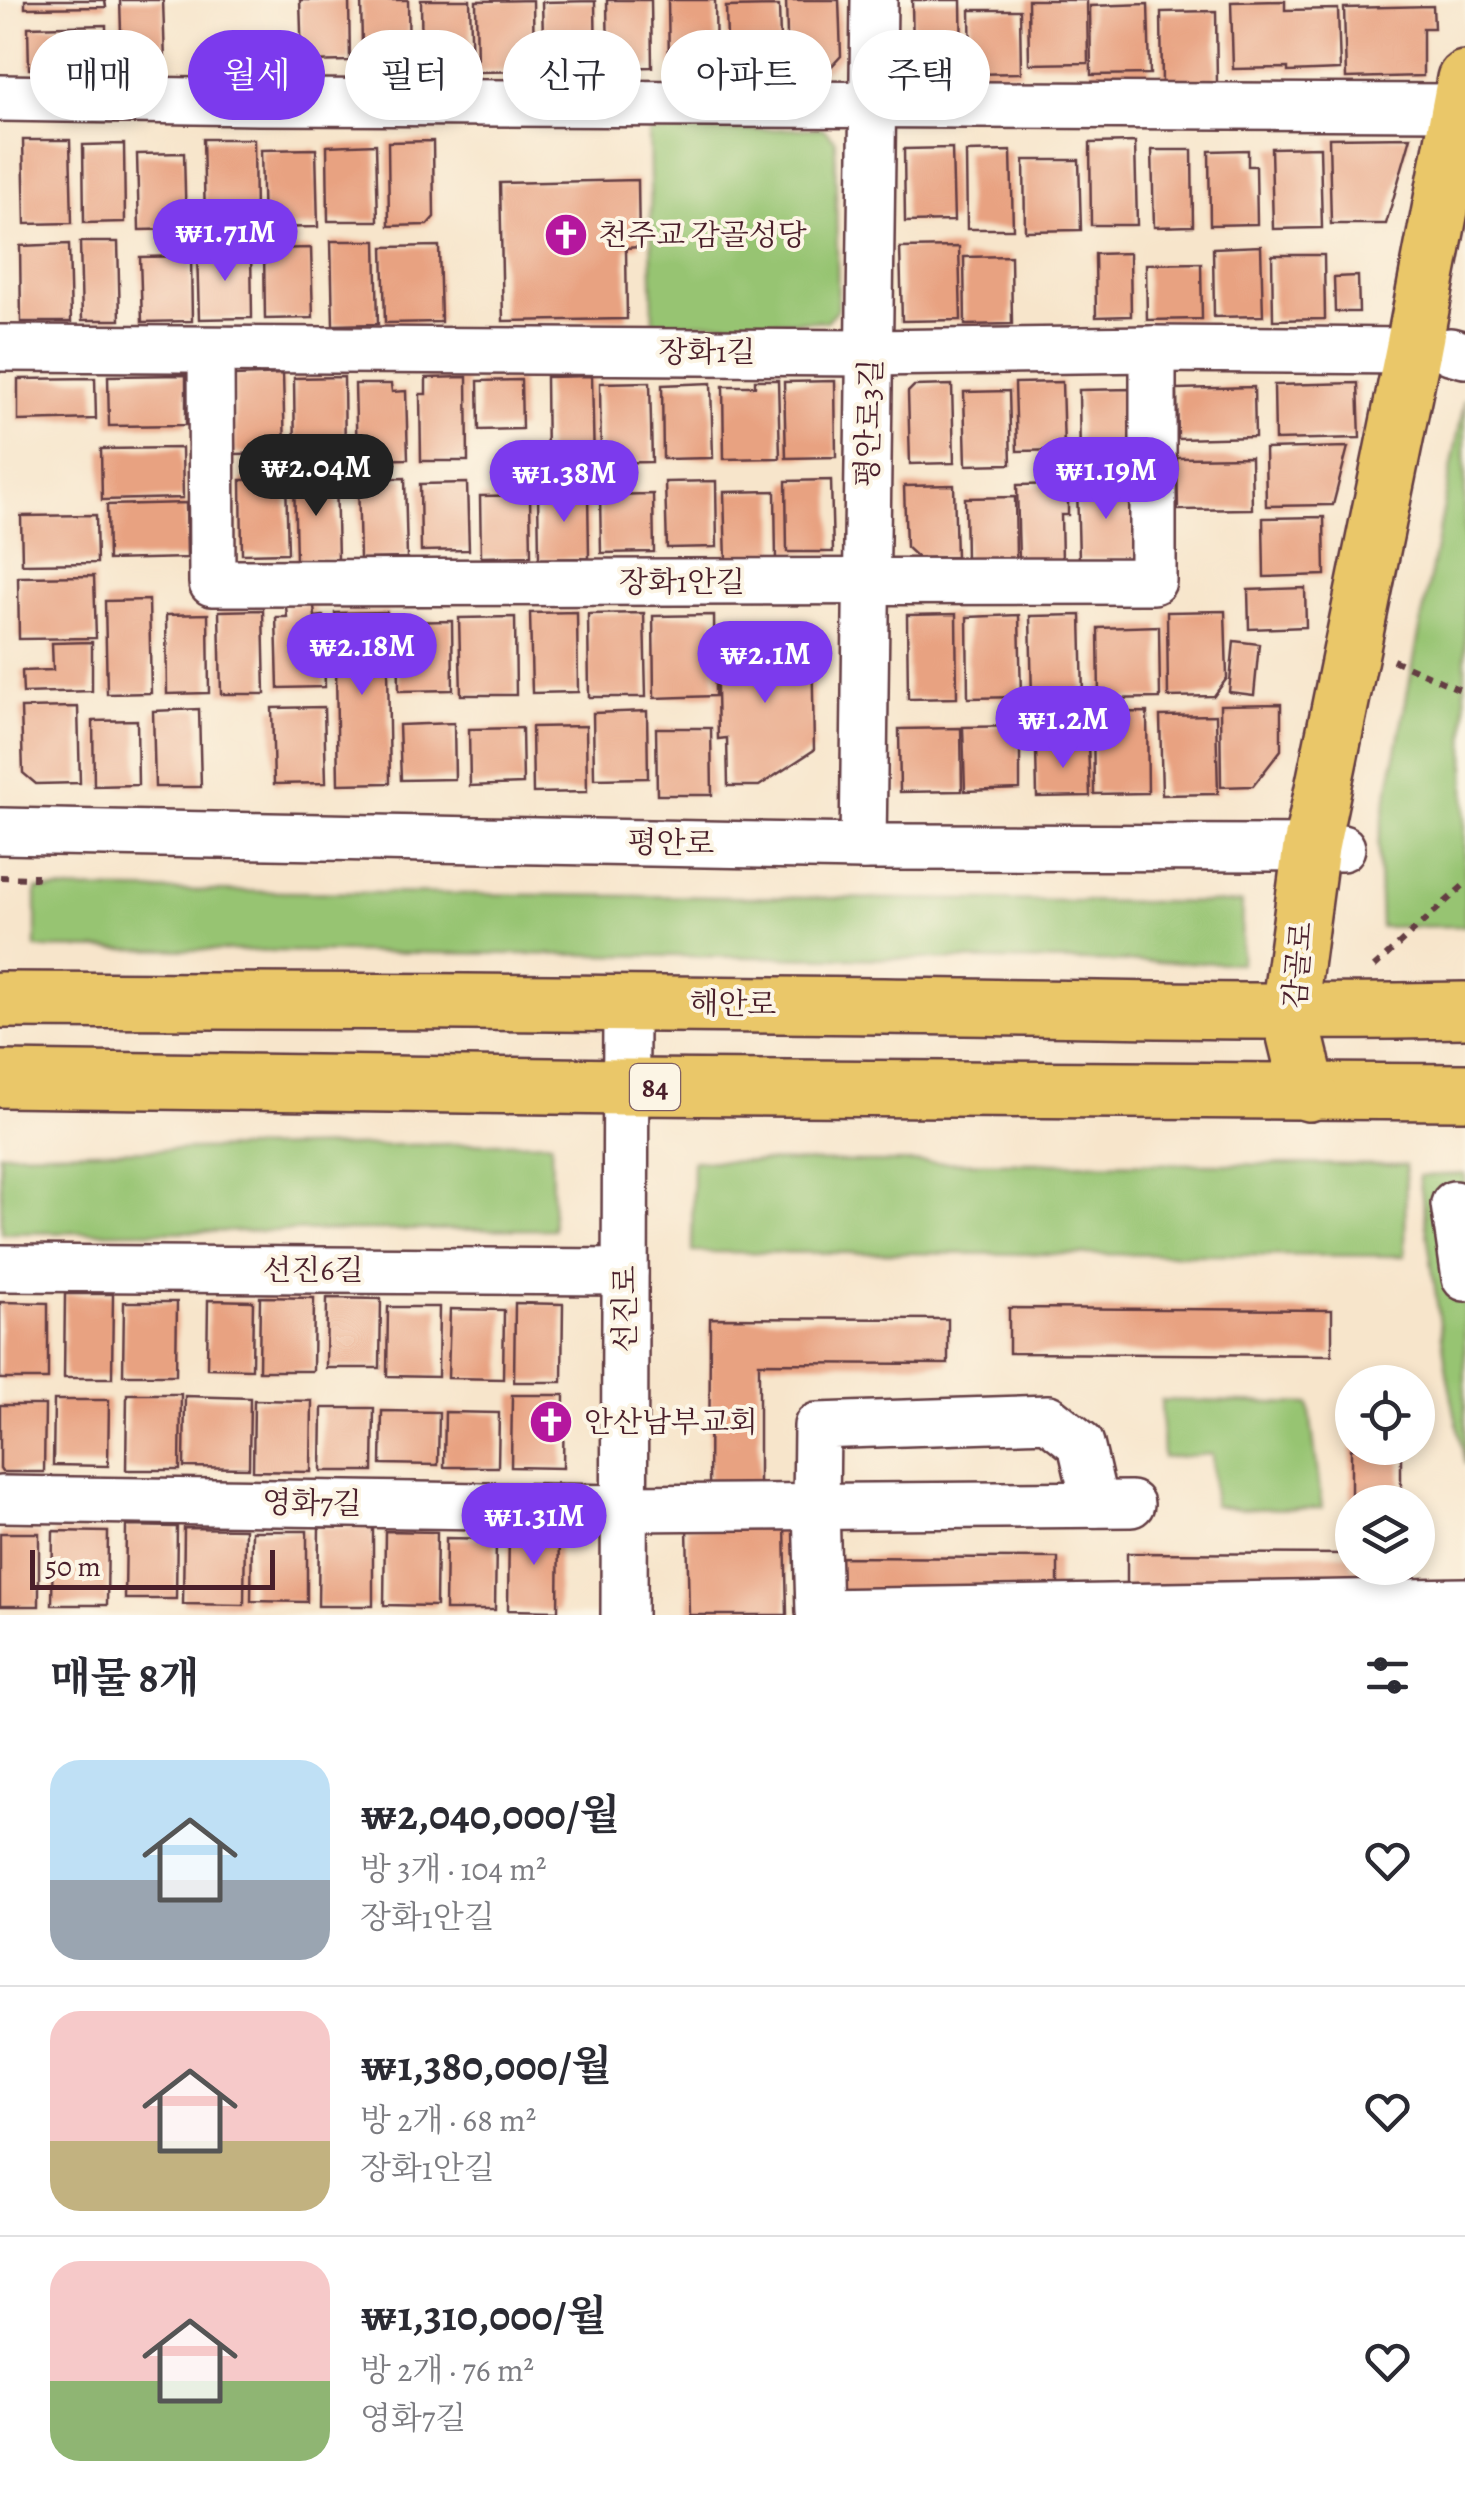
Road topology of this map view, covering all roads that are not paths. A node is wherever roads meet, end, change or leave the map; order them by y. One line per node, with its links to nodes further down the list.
1 (874, 0): 2 (street, 평안로3길)
2 (874, 30)
3 (1462, 93): 5 (street); 13 (main road, 감골로)
4 (0, 98): 6 (street)
5 (990, 102)
6 (852, 104)
7 (874, 120): 12 (street, 평안로3길)
8 (1465, 277): 13 (main road, 감골로)
9 (0, 348): 10 (street, 장화1길)
10 (211, 350): 12 (street, 장화1길); 14 (street, 장화1안길)
11 (1153, 350): 12 (street, 장화1길); 13 (street, 장화1길); 14 (street, 장화1안길)
12 (872, 353): 14 (street, 평안로3길)
13 (1443, 353): 17 (main road, 감골로); 17 (main road, 감골로)
14 (865, 582): 16 (street, 평안로3길)
15 (0, 831): 16 (street, 평안로)
16 (864, 846): 17 (street, 평안로)
17 (1327, 847): 21 (main road, 감골로)
18 (0, 1000): 19 (main road, 해안로)
19 (626, 1003): 21 (main road, 해안로); 23 (street, 선진로)
20 (1465, 1010): 21 (main road, 해안로)
21 (1306, 1012): 25 (main road, 감골로)
22 (0, 1079): 23 (main road, 84)
23 (626, 1087): 25 (main road, 84); 28 (street, 선진로)
24 (1465, 1092): 25 (main road, 84)
25 (1309, 1093)
26 (1454, 1204): 29 (street)
27 (0, 1268): 28 (street, 선진6길)
28 (625, 1272): 32 (street, 선진로)
29 (1465, 1278)
30 (0, 1499): 32 (street, 영화7길)
31 (816, 1507): 31 (street, 영화7길); 32 (street, 영화7길); 33 (street)
32 (624, 1508): 34 (street, 선진로)
33 (1465, 1601)
34 (624, 1615)

